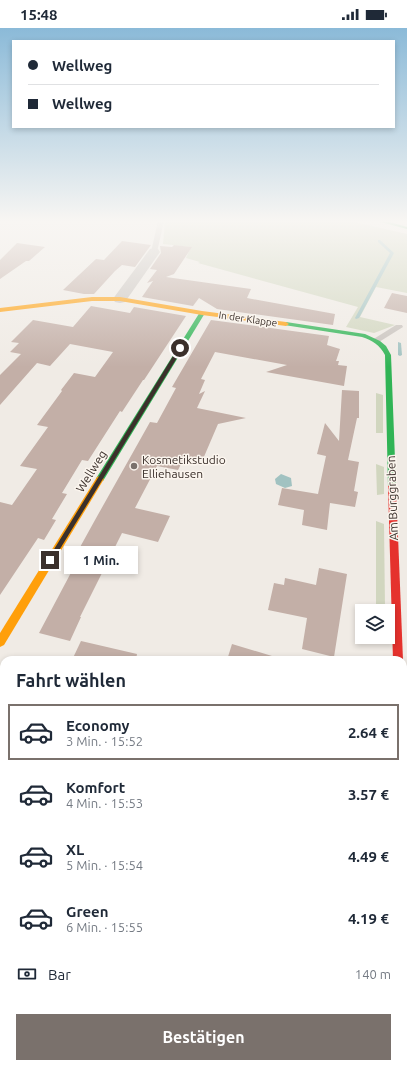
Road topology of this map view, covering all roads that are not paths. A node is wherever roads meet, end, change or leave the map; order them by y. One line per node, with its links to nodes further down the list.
1 (141, 270): 2 (street)
2 (120, 299): 3 (main road, In der Klappe); 4 (main road, In der Klappe)
3 (0, 310)
4 (202, 312): 6 (main road, In der Klappe); 7 (main road, Wellweg)
5 (399, 327): 6 (lane)
6 (376, 340): 8 (main road, Am Burggraben)
7 (0, 642)
8 (398, 656)

